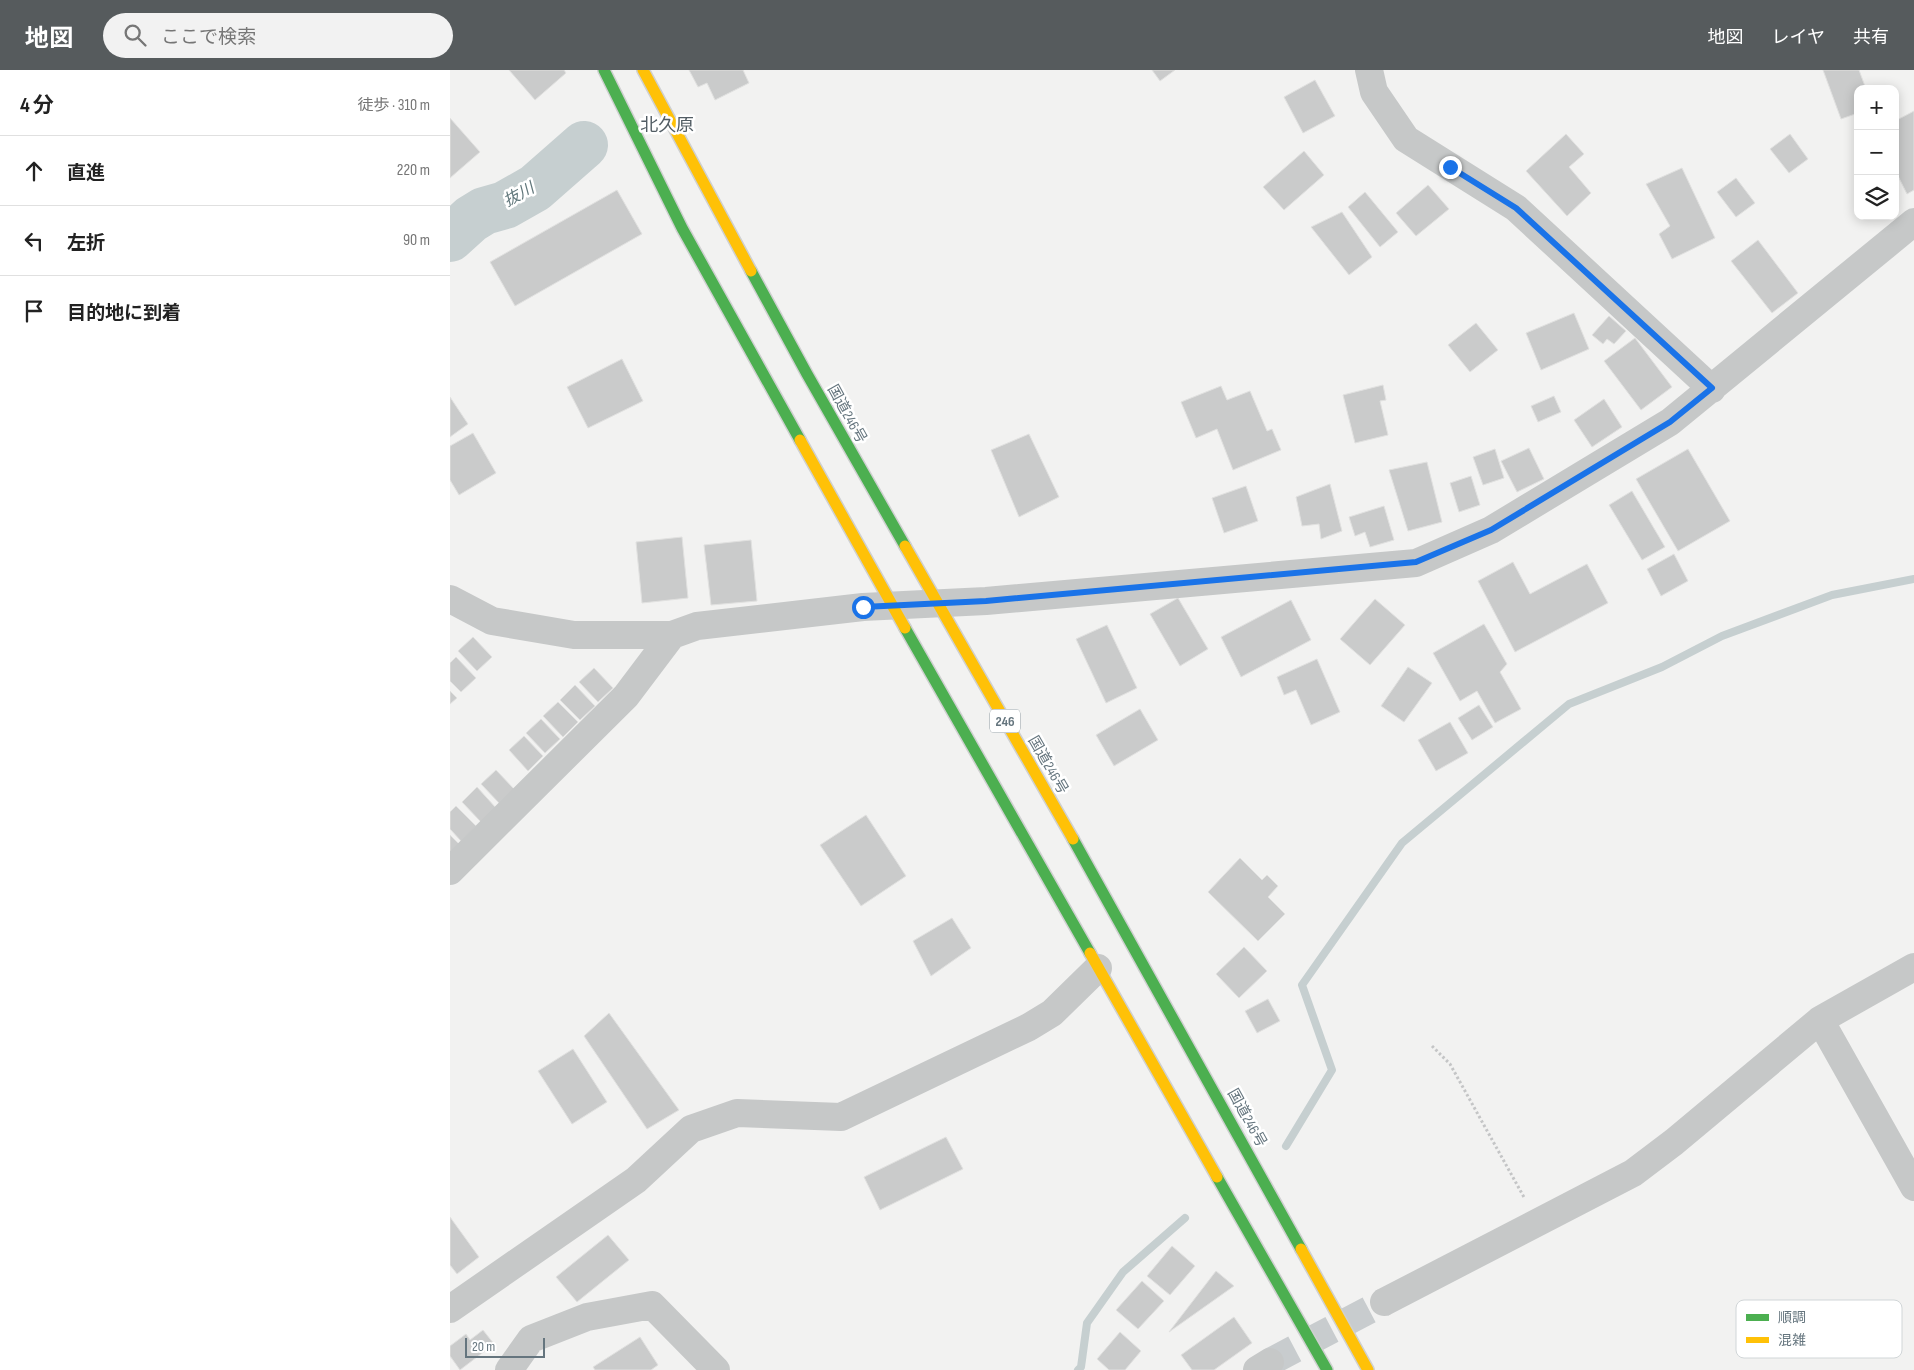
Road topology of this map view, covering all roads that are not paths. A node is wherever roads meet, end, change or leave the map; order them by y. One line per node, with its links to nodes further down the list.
1 (604, 70): 8 (highway, 246)
2 (643, 70): 7 (highway, 国道246号 / 246)
3 (1369, 70): 5 (street)
4 (1914, 222): 5 (street)
5 (1712, 388): 7 (street)
6 (450, 599): 9 (street)
7 (937, 603): 8 (street); 20 (highway, 国道246号 / 246)
8 (893, 606): 9 (street); 12 (highway, 246)
9 (672, 635): 10 (street)
10 (450, 870)
11 (1914, 967): 13 (street)
12 (1098, 968): 16 (street); 19 (highway, 246)
13 (1820, 1020): 14 (street); 15 (street)
14 (1914, 1187)
15 (1384, 1302)
16 (450, 1309)
17 (509, 1370): 18 (street)
18 (716, 1370)
19 (1327, 1370)
20 (1368, 1370)

